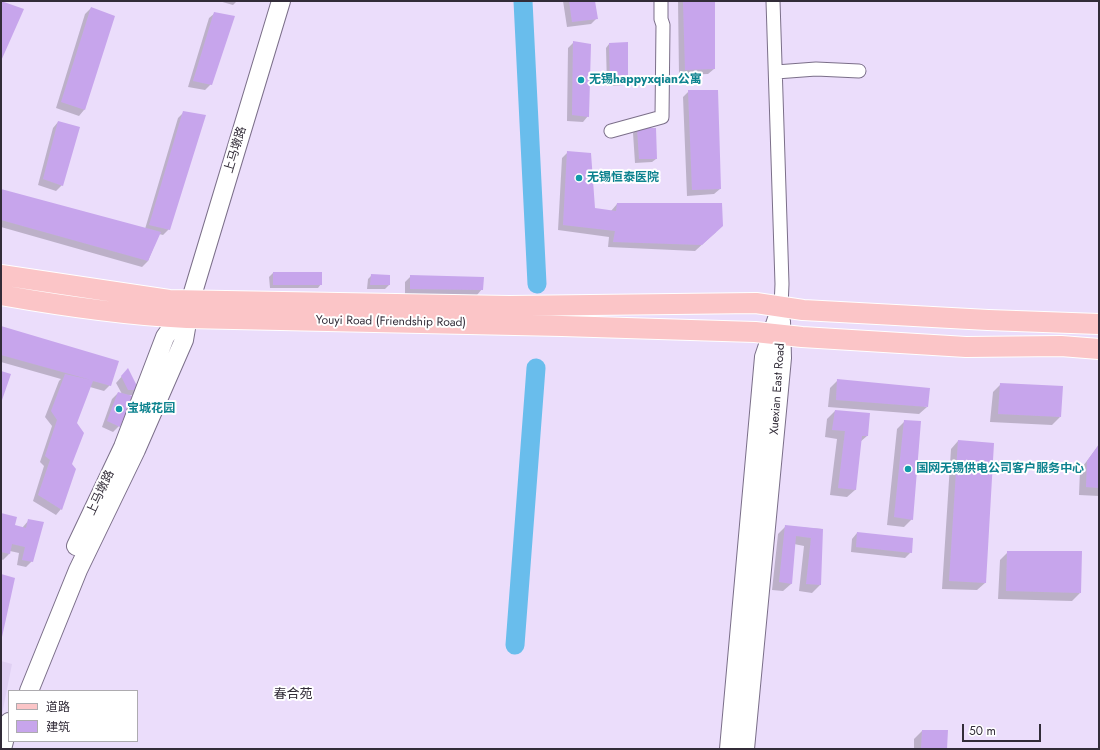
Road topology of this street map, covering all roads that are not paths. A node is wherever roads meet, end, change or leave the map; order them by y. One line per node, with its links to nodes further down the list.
1 (281, 1): 10 (street, 上马墩路)
2 (660, 1): 6 (street)
3 (773, 1): 5 (street)
4 (859, 71): 5 (street)
5 (776, 72): 9 (street)
6 (610, 131)
7 (1, 275): 10 (main road, Youyi Road (Friendship Road))
8 (1, 295): 10 (main road, Youyi Road (Friendship Road))
9 (781, 307): 10 (main road, Youyi Road (Friendship Road)); 11 (main road, Youyi Road (Friendship Road)); 12 (street, Xuexian East Road)
10 (186, 312): 12 (main road, Youyi Road (Friendship Road)); 14 (street, 上马墩路); 15 (street, 上马墩路)
11 (1099, 324)
12 (777, 334): 13 (main road, Youyi Road (Friendship Road)); 18 (street, Xuexian East Road); 19 (street, Xuexian East Road)
13 (1099, 349)
14 (17, 690)
15 (30, 690)
16 (8, 726): 17 (street)
17 (2, 749)
18 (729, 749)
19 (745, 749)

